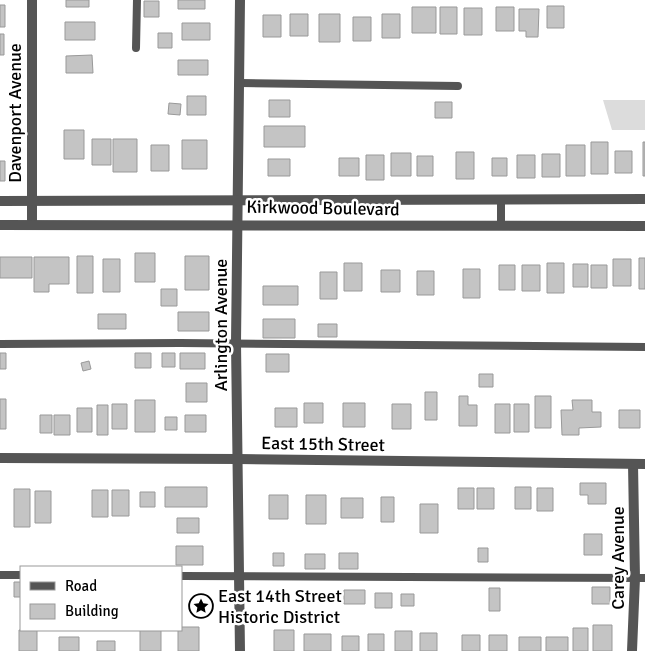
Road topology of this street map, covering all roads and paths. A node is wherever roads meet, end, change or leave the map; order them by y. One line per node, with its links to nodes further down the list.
1 (32, 0): 11 (street, Davenport Avenue)
2 (137, 0): 4 (lane)
3 (240, 0): 5 (street, Arlington Avenue)
4 (136, 48)
5 (241, 83): 6 (lane); 8 (street, Arlington Avenue)
6 (458, 86)
7 (645, 199): 9 (street, Kirkwood Boulevard)
8 (238, 200): 9 (street, Kirkwood Boulevard); 11 (street, Kirkwood Boulevard); 12 (street, Arlington Avenue)
9 (501, 200): 15 (lane)
10 (0, 201): 11 (street, Kirkwood Boulevard)
11 (31, 201): 14 (street, Davenport Avenue)
12 (238, 224): 14 (street, Kirkwood Boulevard); 15 (street, Kirkwood Boulevard); 17 (street, Arlington Avenue)
13 (0, 225): 14 (street, Kirkwood Boulevard)
14 (32, 225)
15 (501, 226): 16 (street, Kirkwood Boulevard)
16 (645, 226)
17 (236, 343): 18 (lane); 19 (lane); 21 (street, Arlington Avenue)
18 (0, 344)
19 (645, 348)
20 (0, 458): 21 (street, East 15th Street)
21 (238, 459): 22 (street, East 15th Street); 27 (street, Arlington Avenue)
22 (634, 464): 23 (street, East 15th Street); 28 (street, Carey Avenue)
23 (645, 464)
24 (0, 575): 25 (lane)
25 (20, 575)
26 (182, 576): 27 (lane)
27 (240, 576): 28 (lane); 29 (street, Arlington Avenue)
28 (640, 578): 30 (street, Carey Avenue)
29 (240, 651)
30 (632, 651)

